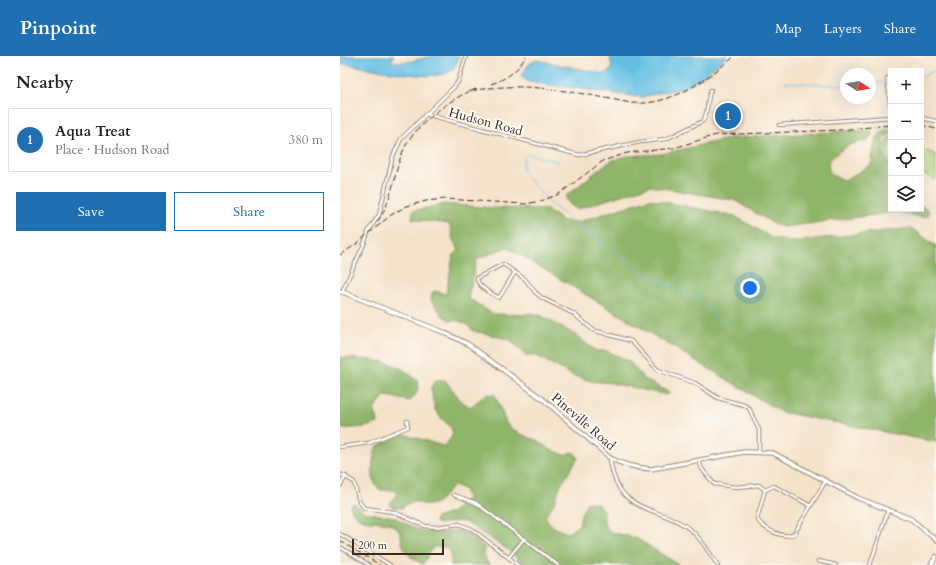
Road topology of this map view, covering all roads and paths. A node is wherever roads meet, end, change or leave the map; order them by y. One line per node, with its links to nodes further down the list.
1 (466, 56): 5 (street)
2 (887, 78): 4 (street)
3 (711, 90): 5 (street, Hudson Road)
4 (890, 104)
5 (424, 114): 11 (street)
6 (888, 117): 9 (street)
7 (924, 119): 8 (street)
8 (936, 121)
9 (779, 125)
10 (515, 272): 10 (street); 14 (street)
11 (341, 292): 15 (main road, Pineville Road)
12 (407, 421): 13 (street)
13 (340, 447)
14 (759, 452): 16 (main road, Pineville Road); 19 (main road, Pineville Road)
15 (610, 458): 16 (main road, Pineville Road); 36 (street)
16 (699, 461): 21 (street)
17 (340, 474): 18 (street)
18 (346, 476): 20 (street); 29 (street)
19 (825, 482): 23 (street); 24 (main road, Pineville Road)
20 (340, 486)
21 (765, 490): 23 (street); 23 (street)
22 (454, 495): 26 (street)
23 (811, 506)
24 (888, 510): 27 (main road, Pineville Road); 38 (street)
25 (340, 534): 33 (street)
26 (524, 539): 29 (street); 35 (street)
27 (936, 540)
28 (340, 547): 32 (street)
29 (509, 557): 34 (street)
30 (936, 558): 39 (main road)
31 (818, 561): 37 (street)
32 (369, 565)
33 (390, 565)
34 (518, 565)
35 (558, 565)
36 (718, 565)
37 (836, 565)
38 (870, 565)
39 (931, 565)

